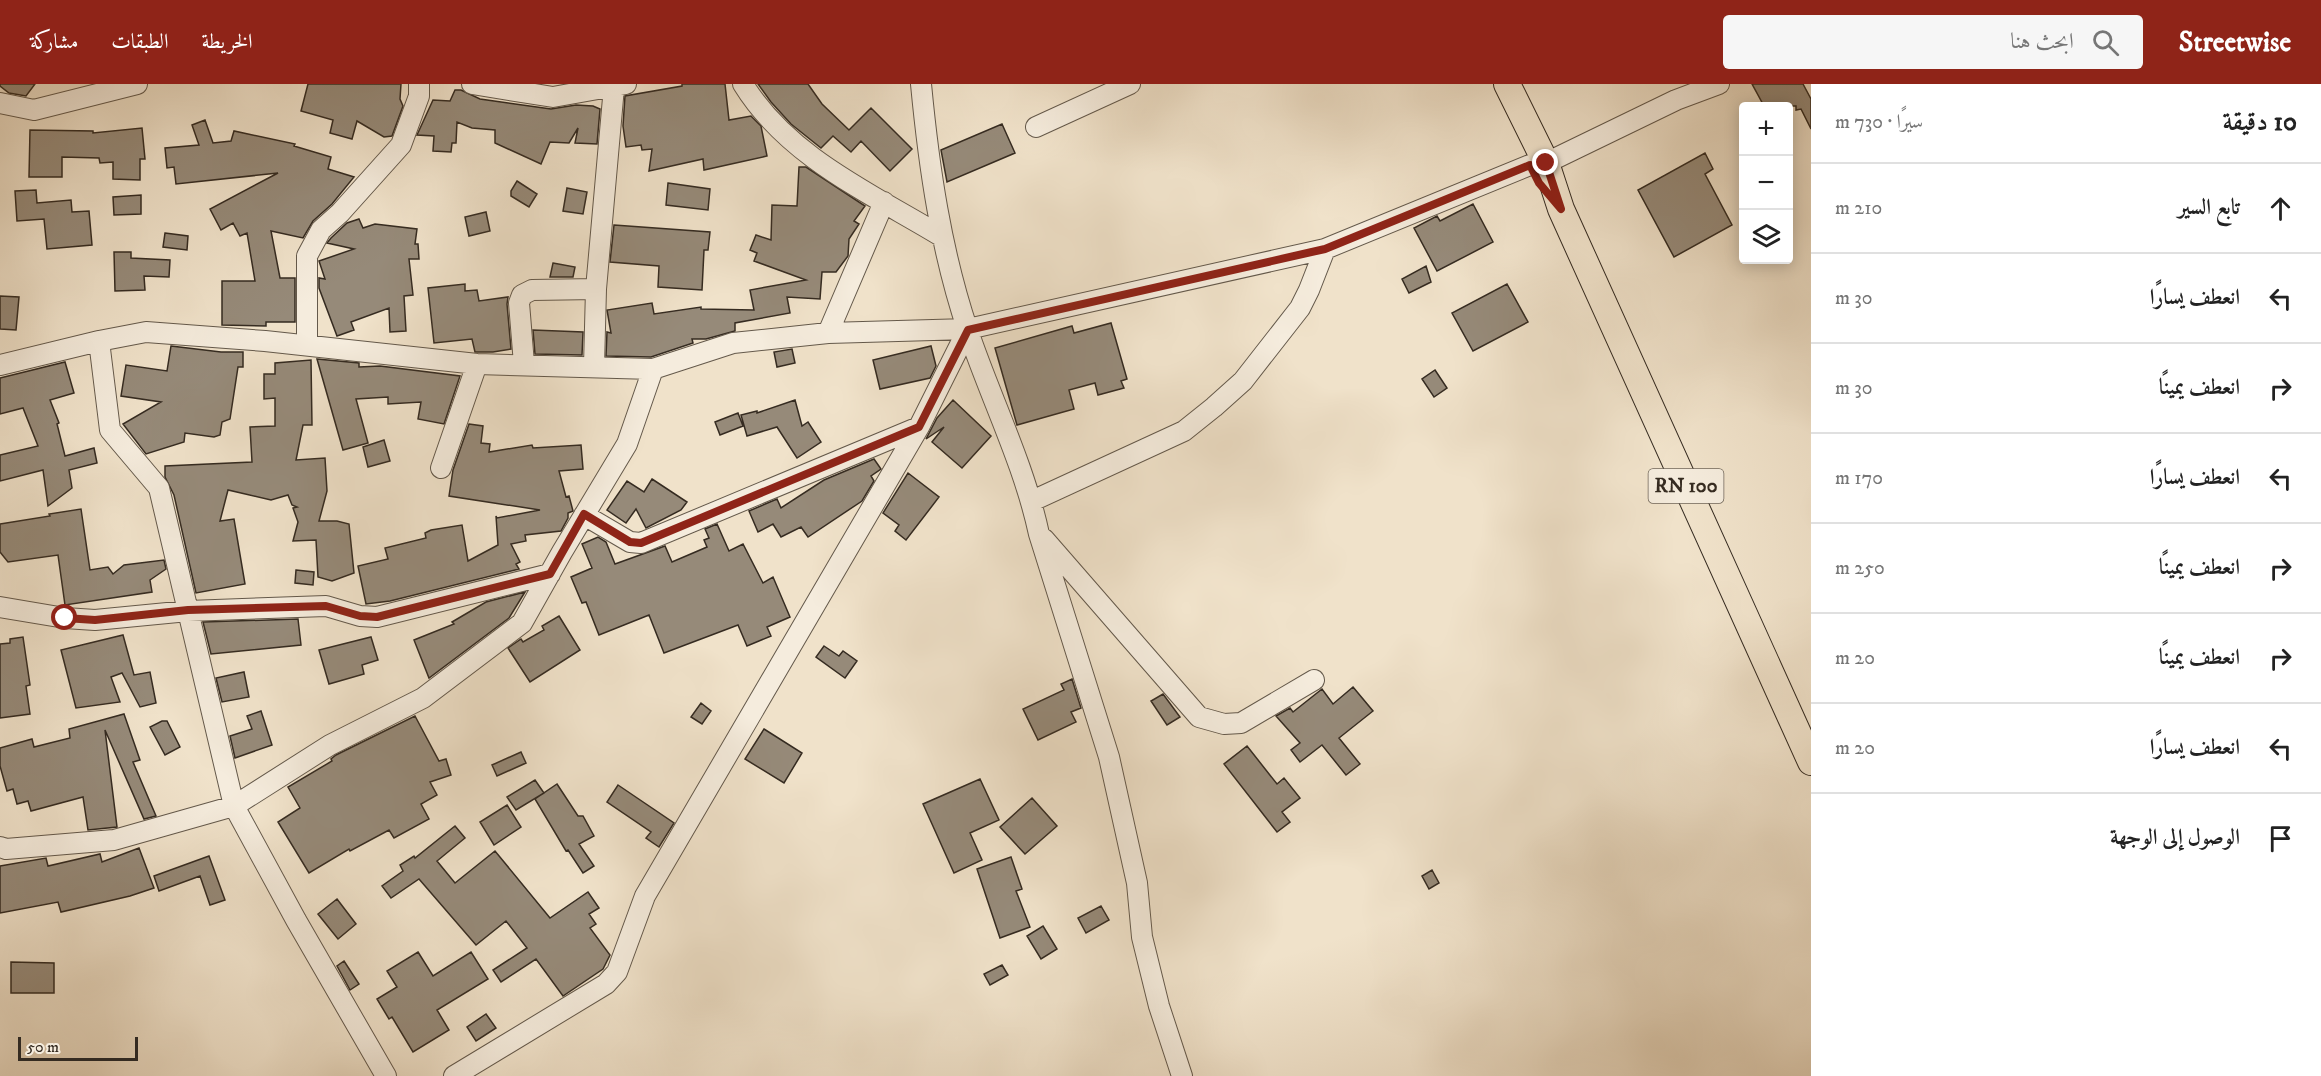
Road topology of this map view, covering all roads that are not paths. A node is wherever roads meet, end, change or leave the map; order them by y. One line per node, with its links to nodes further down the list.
1 (136, 84): 11 (street)
2 (420, 84): 21 (street)
3 (472, 84): 10 (street)
4 (743, 84): 14 (street)
5 (921, 84): 15 (street)
6 (1130, 84): 12 (street)
7 (1489, 84): 13 (main road, RN 100)
8 (1507, 84): 13 (main road, RN 100)
9 (1719, 84): 13 (street)
10 (620, 86): 17 (street)
11 (0, 103)
12 (1036, 127)
13 (1538, 164): 16 (street); 36 (main road, RN 100)
14 (884, 202): 15 (street); 19 (street)
15 (941, 236): 18 (street)
16 (1325, 249): 18 (street); 29 (street)
17 (596, 289): 23 (street); 25 (street)
18 (968, 330): 19 (street); 27 (street); 29 (street)
19 (828, 333): 26 (street)
20 (99, 340): 21 (street); 24 (street); 34 (street)
21 (307, 345): 22 (street)
22 (477, 364): 23 (street); 28 (street)
23 (524, 364): 25 (street)
24 (0, 365)
25 (594, 366): 26 (street)
26 (653, 369): 30 (street)
27 (919, 427): 30 (street); 40 (street)
28 (441, 468)
29 (1032, 501): 31 (street)
30 (584, 514): 32 (street)
31 (1039, 534): 35 (street); 41 (street)
32 (550, 574): 34 (street); 37 (street)
33 (0, 607): 34 (street)
34 (188, 610): 37 (street)
35 (1314, 680)
36 (1811, 762)
37 (234, 806): 38 (street); 39 (street)
38 (0, 847)
39 (386, 1076)
40 (454, 1076)
41 (1182, 1076)

